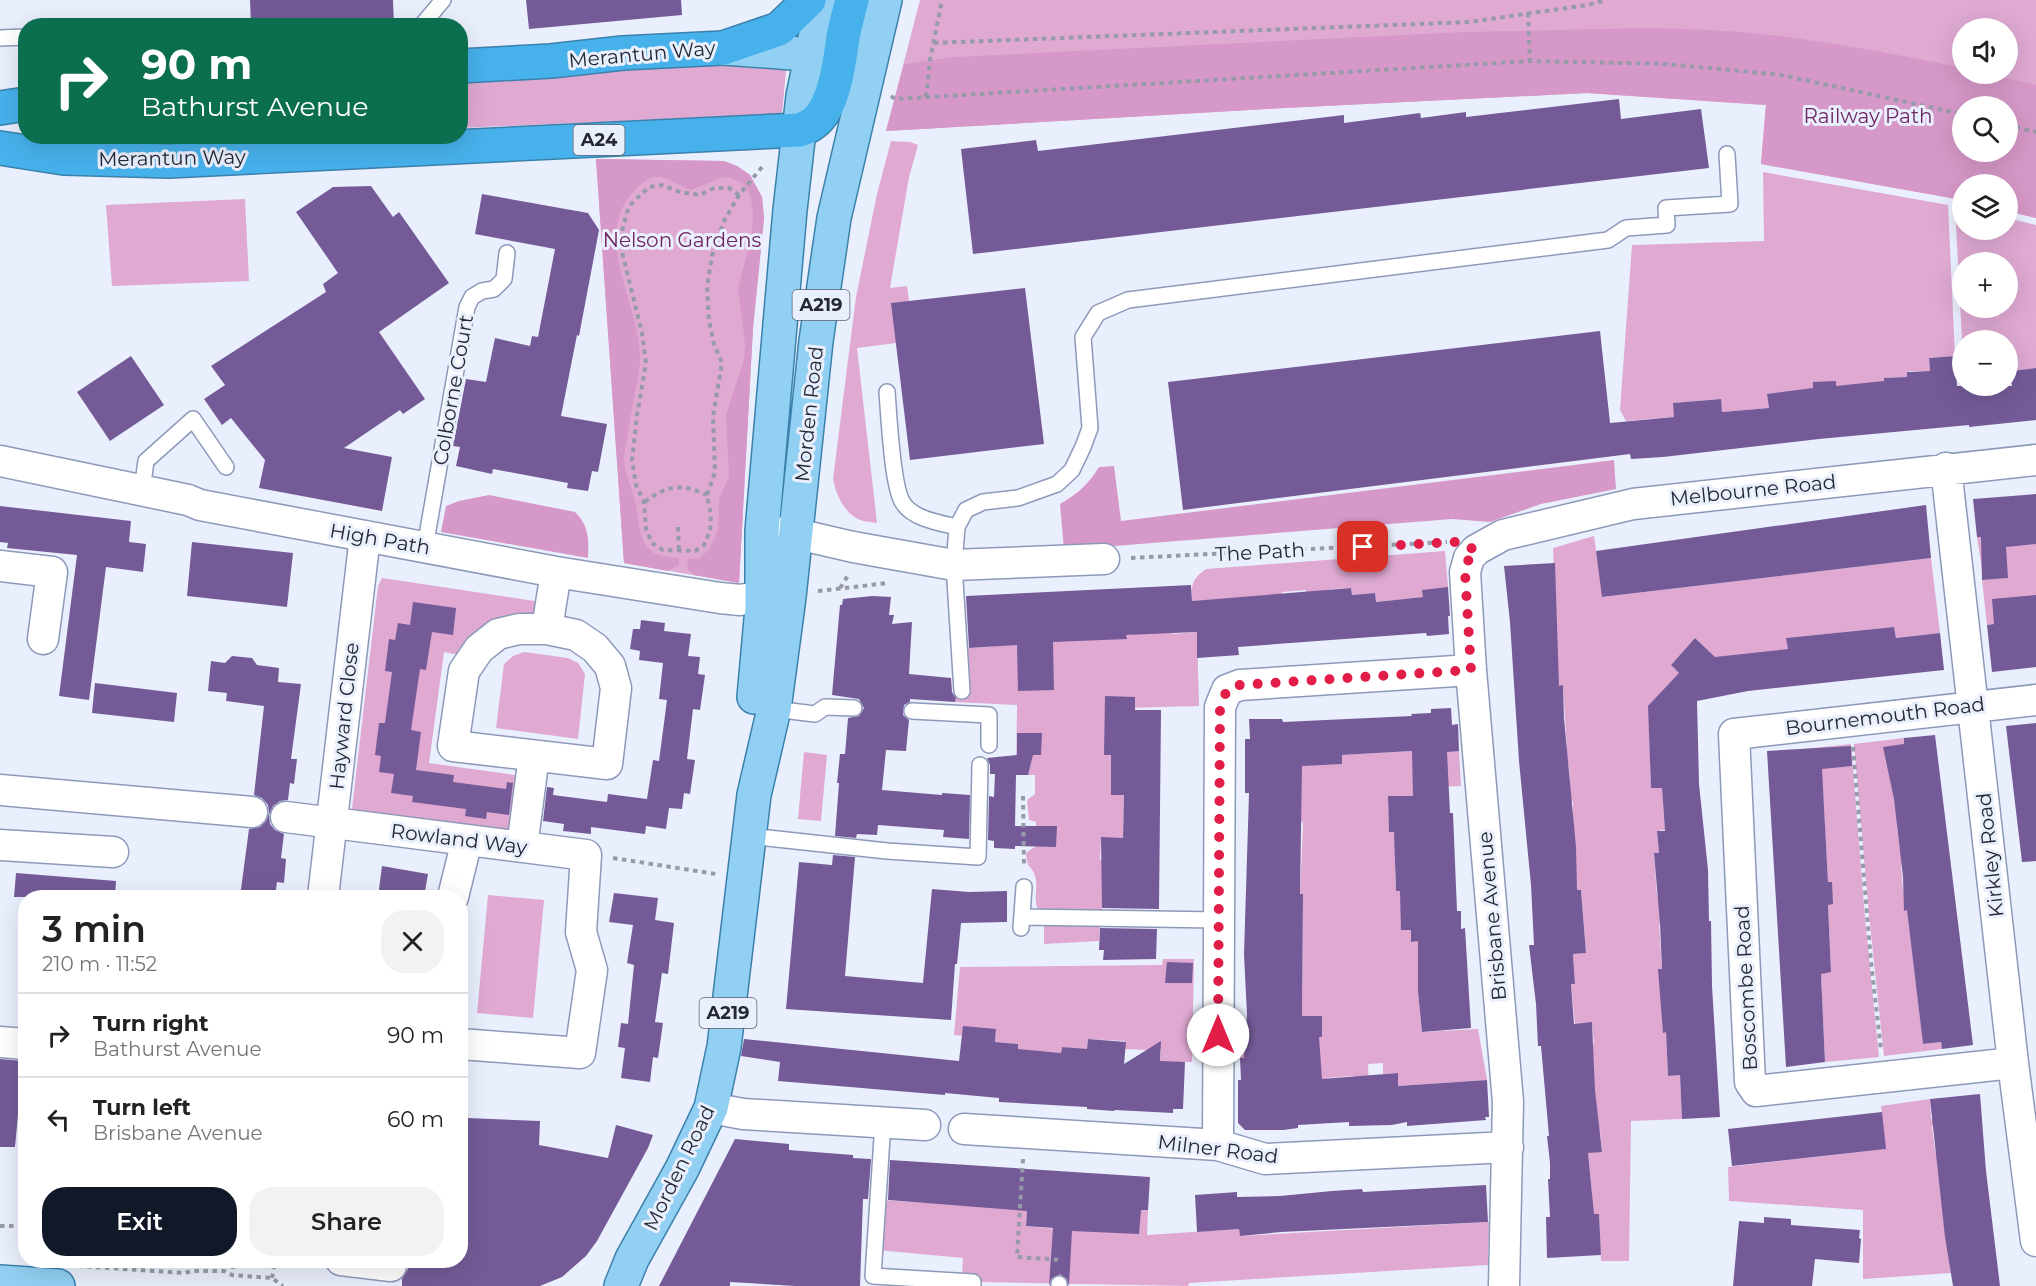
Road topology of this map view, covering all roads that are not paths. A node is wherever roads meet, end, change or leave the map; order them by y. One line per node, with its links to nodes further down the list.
1 (443, 0): 6 (lane)
2 (809, 0): 9 (highway, Merantun Way)
3 (823, 0): 11 (main road, Morden Road / A219)
4 (852, 0): 11 (highway, Morden Road)
5 (885, 0): 11 (main road, Morden Road / A219)
6 (428, 18)
7 (18, 37): 8 (lane)
8 (0, 38)
9 (723, 48): 10 (highway, Merantun Way); 11 (main road)
10 (468, 66)
11 (852, 72): 14 (highway, Morden Road); 26 (main road, Morden Road / A219)
12 (18, 105): 13 (highway)
13 (0, 108)
14 (799, 130): 15 (highway, Merantun Way / A24); 25 (main road, Morden Road / A219)
15 (0, 148)
16 (1727, 154): 24 (lane)
17 (507, 253): 28 (lane, Colborne Court)
18 (887, 392): 24 (lane)
19 (0, 460): 23 (street, High Path)
20 (2036, 460): 22 (street, Melbourne Road)
21 (226, 467): 23 (lane)
22 (1946, 468): 29 (street, Melbourne Road); 40 (street, Kirkley Road)
23 (142, 490): 27 (street, High Path)
24 (957, 527): 32 (lane)
25 (762, 531): 26 (street); 34 (main road, Morden Road / A219)
26 (797, 534): 32 (street); 42 (main road, Morden Road / A219)
27 (365, 536): 28 (street, High Path); 52 (street, Hayward Close)
28 (425, 547): 33 (street, High Path)
29 (1476, 550): 37 (street, Brisbane Avenue)
30 (1104, 559): 32 (street)
31 (0, 566): 36 (street)
32 (954, 566): 38 (lane)
33 (556, 572): 34 (street, High Path); 35 (street)
34 (763, 596): 49 (main road, Morden Road / A219)
35 (547, 629): 46 (street); 46 (street)
36 (43, 639)
37 (1471, 670): 61 (street); 71 (street, Brisbane Avenue)
38 (962, 691)
39 (2036, 700): 40 (street, Bournemouth Road)
40 (1973, 706): 44 (street, Bournemouth Road); 65 (street, Kirkley Road)
41 (854, 708): 42 (lane)
42 (774, 709): 49 (main road, Morden Road / A219)
43 (912, 711): 45 (lane)
44 (1734, 734): 65 (street, Boscombe Road)
45 (989, 745)
46 (534, 756): 56 (street)
47 (980, 765): 53 (lane)
48 (0, 790): 50 (street)
49 (754, 795): 53 (main road, Morden Road / A219)
50 (252, 812)
51 (286, 817): 52 (street, Rowland Way)
52 (333, 822): 54 (street, Rowland Way); 59 (street, Hayward Close)
53 (749, 836): 66 (main road, Morden Road / A219)
54 (467, 840): 56 (street, Rowland Way); 60 (street)
55 (0, 845): 57 (street)
56 (522, 847): 64 (street, Rowland Way)
57 (113, 852)
58 (1024, 886): 61 (lane)
59 (324, 890)
60 (455, 890)
61 (1218, 920): 70 (street)
62 (0, 1042): 63 (street)
63 (18, 1043)
64 (468, 1045)
65 (2013, 1063): 72 (street, Kirkley Road)
66 (711, 1107): 67 (street); 74 (main road, Morden Road / A219)
67 (883, 1122): 68 (street); 78 (lane)
68 (925, 1125)
69 (964, 1129): 70 (street, Milner Road)
70 (1218, 1145): 71 (street, Milner Road)
71 (1508, 1148): 79 (street, Brisbane Avenue)
72 (2033, 1187): 73 (street, Kirkley Road)
73 (2036, 1242)
74 (627, 1272): 77 (main road)
75 (64, 1276): 76 (main road)
76 (0, 1282)
77 (596, 1286)
78 (973, 1286)
79 (1504, 1286)

